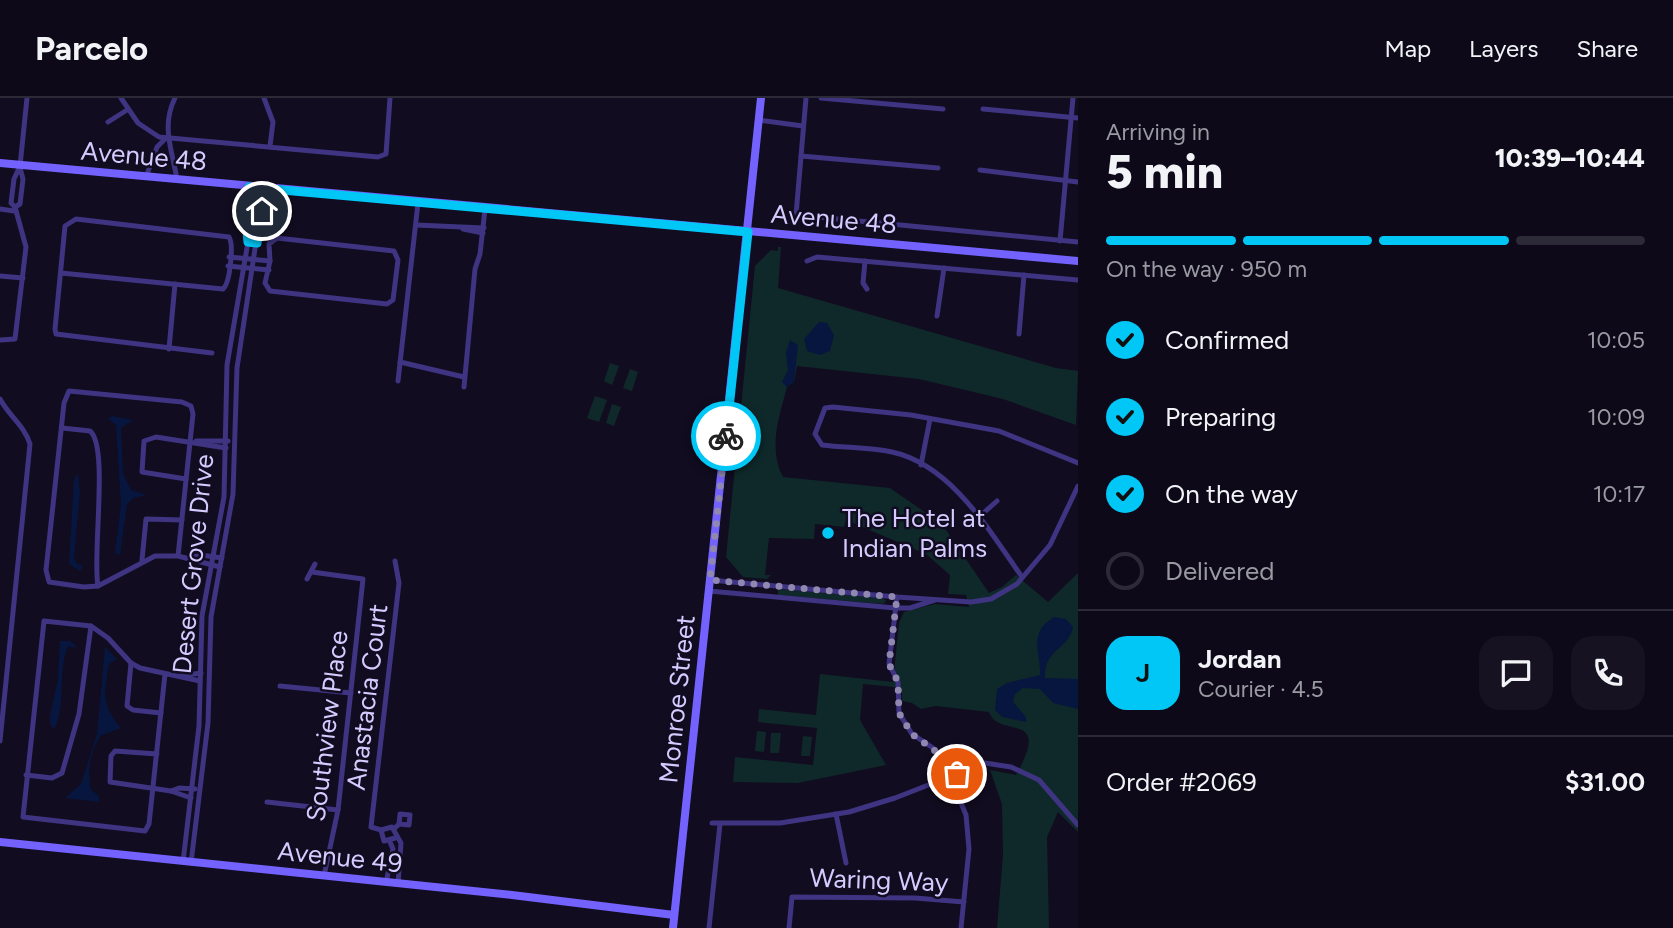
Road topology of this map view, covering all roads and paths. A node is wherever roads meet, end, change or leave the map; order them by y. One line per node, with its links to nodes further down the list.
1 (27, 98): 21 (street)
2 (121, 98): 12 (street)
3 (175, 98): 17 (street)
4 (264, 98): 18 (street)
5 (390, 98): 18 (street)
6 (761, 98): 14 (main road, Monroe Street)
7 (806, 98): 16 (street)
8 (821, 98): 10 (street)
9 (1073, 98): 13 (street)
10 (943, 109)
11 (983, 109): 13 (street)
12 (127, 110): 15 (street); 17 (street)
13 (1075, 118): 26 (street)
14 (759, 120): 16 (street); 36 (main road, Monroe Street)
15 (108, 122)
16 (803, 126): 19 (street)
17 (166, 138): 18 (street); 24 (street); 25 (street)
18 (270, 146)
19 (801, 156): 22 (street); 37 (street)
20 (0, 163): 21 (main road, Avenue 48)
21 (20, 166): 24 (main road, Avenue 48); 32 (street)
22 (938, 168)
23 (980, 170): 26 (street)
24 (146, 177): 25 (main road, Avenue 48)
25 (177, 180): 28 (main road, Avenue 48)
26 (1066, 181): 27 (street); 37 (street)
27 (1078, 182)
28 (249, 187): 29 (main road, Avenue 48); 38 (street, Desert Grove Drive)
29 (264, 189): 30 (main road, Avenue 48); 40 (street, Desert Grove Drive)
30 (418, 203): 33 (main road, Avenue 48); 34 (street)
31 (0, 209): 32 (street)
32 (15, 209): 56 (street)
33 (485, 209): 35 (street); 36 (main road, Avenue 48)
34 (416, 225): 35 (street); 65 (street)
35 (483, 230): 66 (street)
36 (748, 232): 47 (main road, Avenue 48); 95 (main road, Monroe Street)
37 (1060, 241): 39 (street)
38 (248, 242): 40 (street); 42 (street, Desert Grove Drive)
39 (1078, 242)
40 (257, 243): 43 (street, Desert Grove Drive)
41 (229, 257): 42 (street); 48 (street); 53 (street)
42 (246, 259): 43 (street); 49 (street, Desert Grove Drive)
43 (254, 260): 44 (street); 51 (street, Desert Grove Drive)
44 (270, 261): 52 (street); 52 (street)
45 (807, 261): 46 (street)
46 (865, 261): 50 (street); 59 (street)
47 (1078, 261)
48 (228, 266): 49 (street); 58 (street)
49 (244, 268): 51 (street); 72 (street, Desert Grove Drive)
50 (944, 268): 54 (street); 60 (street)
51 (252, 269): 52 (street); 74 (street, Desert Grove Drive)
52 (269, 270)
53 (61, 272): 58 (street); 63 (street)
54 (1024, 275): 57 (street); 61 (street)
55 (0, 276): 56 (street)
56 (23, 278): 62 (street)
57 (1078, 280)
58 (175, 284): 63 (street)
59 (867, 289)
60 (937, 316)
61 (1019, 334)
62 (0, 340)
63 (169, 349): 64 (street)
64 (212, 353)
65 (400, 362): 66 (street); 67 (street)
66 (464, 377): 68 (street)
67 (398, 381)
68 (464, 387)
69 (1, 401): 112 (street)
70 (930, 419): 76 (street); 77 (street); 77 (street)
71 (62, 428): 73 (street); 96 (street); 96 (street)
72 (225, 440): 73 (street); 74 (street); 75 (street, Desert Grove Drive)
73 (190, 442): 75 (street); 78 (street); 78 (street)
74 (234, 442): 75 (street); 86 (street, Desert Grove Drive)
75 (225, 449): 84 (street, Desert Grove Drive)
76 (1078, 463)
77 (921, 465): 81 (street)
78 (186, 480): 82 (street)
79 (1078, 486): 93 (street)
80 (997, 501): 81 (street)
81 (980, 516): 93 (street)
82 (182, 520): 83 (street); 87 (street)
83 (178, 556): 85 (street); 87 (street)
84 (213, 557): 85 (street); 86 (street); 90 (street, Desert Grove Drive)
85 (190, 558): 90 (street)
86 (222, 558): 91 (street, Desert Grove Drive)
87 (142, 560): 96 (street)
88 (395, 561): 128 (street, Anastacia Court)
89 (316, 564): 92 (street)
90 (211, 566): 91 (street); 103 (street, Desert Grove Drive)
91 (220, 567): 105 (street, Desert Grove Drive)
92 (312, 572): 94 (street); 110 (street, Southview Place)
93 (1023, 577): 99 (street)
94 (306, 579)
95 (710, 580): 97 (main road, Monroe Street); 98 (street)
96 (98, 586)
97 (709, 591): 100 (street); 137 (main road, Monroe Street)
98 (897, 597): 99 (street); 100 (street)
99 (939, 598): 100 (street)
100 (895, 608): 115 (street)
101 (91, 626): 102 (street); 114 (street); 114 (street)
102 (131, 663): 104 (street); 111 (street)
103 (200, 673): 105 (street); 106 (street); 107 (street, Desert Grove Drive)
104 (165, 674): 106 (street); 111 (street)
105 (208, 674): 108 (street, Desert Grove Drive)
106 (180, 676): 107 (street)
107 (200, 681): 108 (street); 117 (street, Desert Grove Drive)
108 (208, 682): 118 (street, Desert Grove Drive)
109 (280, 686): 110 (street)
110 (351, 693): 123 (street, Southview Place)
111 (161, 713): 113 (street)
112 (0, 741)
113 (157, 754): 116 (street); 116 (street)
114 (26, 775): 116 (street)
115 (951, 776): 124 (street); 127 (street); 136 (street)
116 (153, 789): 119 (street)
117 (191, 789): 118 (street); 119 (street); 120 (street, Desert Grove Drive)
118 (199, 790): 121 (street, Desert Grove Drive)
119 (171, 791): 120 (street)
120 (190, 797): 121 (street); 131 (street, Desert Grove Drive)
121 (198, 799): 131 (street, Desert Grove Drive)
122 (267, 802): 123 (street)
123 (338, 810): 133 (street, Southview Place)
124 (836, 814): 126 (street); 132 (street)
125 (712, 823): 126 (street)
126 (720, 824): 139 (street)
127 (1078, 825)
128 (381, 830): 129 (street, Anastacia Court); 129 (street, Anastacia Court)
129 (393, 840): 134 (street); 135 (street)
130 (0, 842): 131 (main road, Avenue 49)
131 (187, 862): 133 (main road, Avenue 49)
132 (846, 863)
133 (324, 876): 134 (main road, Avenue 49)
134 (386, 883): 135 (main road, Avenue 49)
135 (398, 884): 137 (main road, Avenue 49)
136 (964, 902): 140 (street, Waring Way); 141 (street)
137 (674, 915): 138 (main road, Monroe Street)
138 (673, 928)
139 (709, 928)
140 (789, 928)
141 (961, 928)

